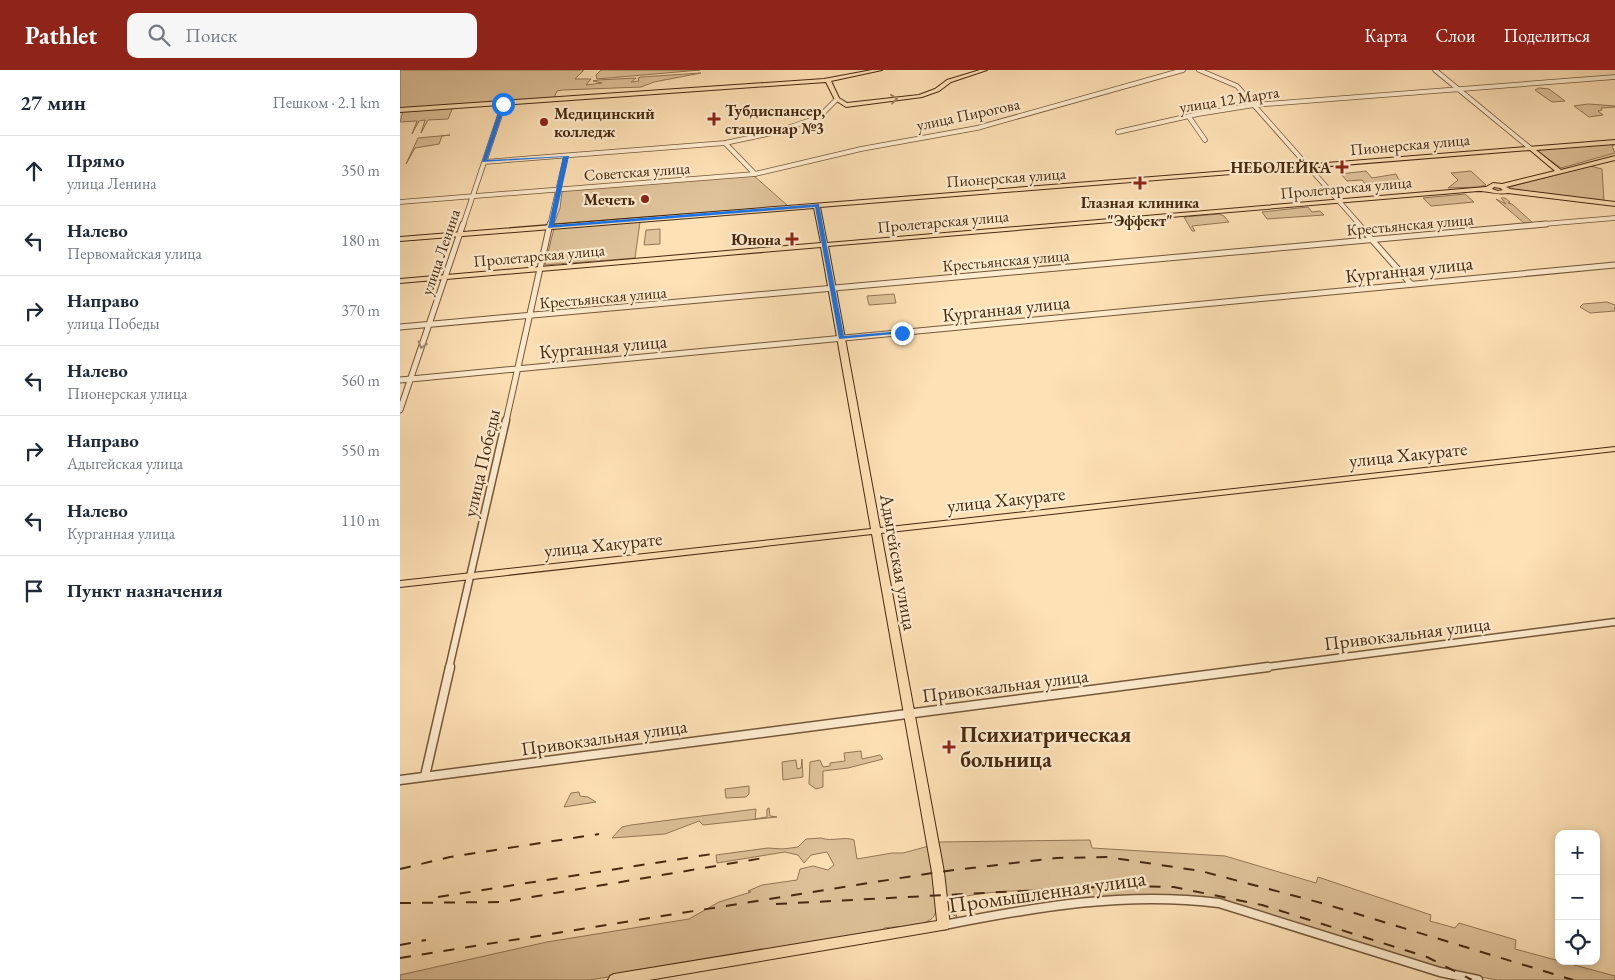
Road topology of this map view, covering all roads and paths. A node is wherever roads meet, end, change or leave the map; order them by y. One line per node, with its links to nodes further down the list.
1 (880, 70): 7 (main road)
2 (985, 70): 11 (main road, one-way to 2)
3 (1183, 70): 26 (street, улица Пирогова)
4 (1200, 70): 12 (street)
5 (1434, 70): 8 (street)
6 (1615, 77): 8 (street, улица 12 Марта)
7 (828, 81): 9 (main road); 10 (main road)
8 (1459, 90): 12 (street, улица 12 Марта); 20 (street)
9 (836, 97): 11 (main road); 13 (street)
10 (504, 103): 14 (main road); 23 (street, улица Ленина)
11 (846, 105): 13 (street)
12 (1254, 105): 15 (street, улица 12 Марта); 24 (street)
13 (831, 106): 19 (street)
14 (400, 110)
15 (1189, 117): 16 (street, улица 12 Марта); 17 (street)
16 (1118, 132)
17 (1205, 140)
18 (1615, 142): 20 (main road, Пионерская улица)
19 (725, 143): 21 (street); 26 (street)
20 (1530, 148): 24 (main road, Пионерская улица); 25 (main road)
21 (566, 156): 23 (street); 27 (street, улица Победы)
22 (1615, 158): 25 (main road)
23 (484, 162): 29 (street, улица Ленина)
24 (1307, 166): 30 (street); 33 (main road, Пионерская улица)
25 (1560, 172): 28 (main road)
26 (756, 174): 27 (street, Советская улица)
27 (559, 189): 29 (street, Советская улица); 35 (street, улица Победы)
28 (1505, 189): 30 (main road, Пролетарская улица); 32 (main road, Пролетарская улица)
29 (472, 196): 31 (street, Советская улица); 36 (street, улица Ленина)
30 (1338, 201): 38 (street); 39 (main road, Пролетарская улица)
31 (400, 202)
32 (1615, 204)
33 (817, 205): 35 (main road, Пионерская улица); 39 (main road, Адыгейская улица)
34 (1615, 218): 38 (street, Крестьянская улица)
35 (550, 227): 36 (main road, Пионерская улица); 41 (street, улица Победы)
36 (459, 234): 37 (main road, Пионерская улица); 42 (street, улица Ленина)
37 (400, 239)
38 (1372, 240): 44 (street); 45 (street, Крестьянская улица)
39 (824, 245): 41 (main road, Пролетарская улица); 45 (main road, Адыгейская улица)
40 (1615, 264): 44 (street, Курганная улица)
41 (540, 269): 42 (main road, Пролетарская улица); 46 (street, улица Победы)
42 (445, 277): 43 (main road, Пролетарская улица); 47 (street, улица Ленина)
43 (400, 281)
44 (1411, 284): 49 (street, Курганная улица)
45 (833, 289): 46 (street, Крестьянская улица); 49 (main road, Адыгейская улица)
46 (530, 316): 47 (street, Крестьянская улица); 50 (street, улица Победы)
47 (428, 325): 48 (street, Крестьянская улица); 51 (street, улица Ленина, one-way to 51)
48 (400, 328)
49 (841, 338): 50 (street, Курганная улица); 55 (main road, Адыгейская улица)
50 (518, 369): 51 (street, Курганная улица); 56 (street, улица Победы)
51 (410, 379): 52 (street, Курганная улица); 53 (street, улица Ленина)
52 (400, 380)
53 (400, 410)
54 (1615, 449): 55 (main road, улица Хакурате)
55 (875, 530): 56 (main road, улица Хакурате); 59 (main road, Адыгейская улица)
56 (471, 575): 57 (main road, улица Хакурате); 60 (street, улица Победы)
57 (400, 584)
58 (1615, 622): 59 (street, Привокзальная улица)
59 (908, 714): 60 (street, Привокзальная улица); 62 (main road, Адыгейская улица)
60 (425, 776): 61 (street, Привокзальная улица)
61 (400, 780)
62 (944, 925): 63 (main road, Промышленная улица); 64 (street, Промышленная улица)
63 (614, 980)
64 (1478, 980)

